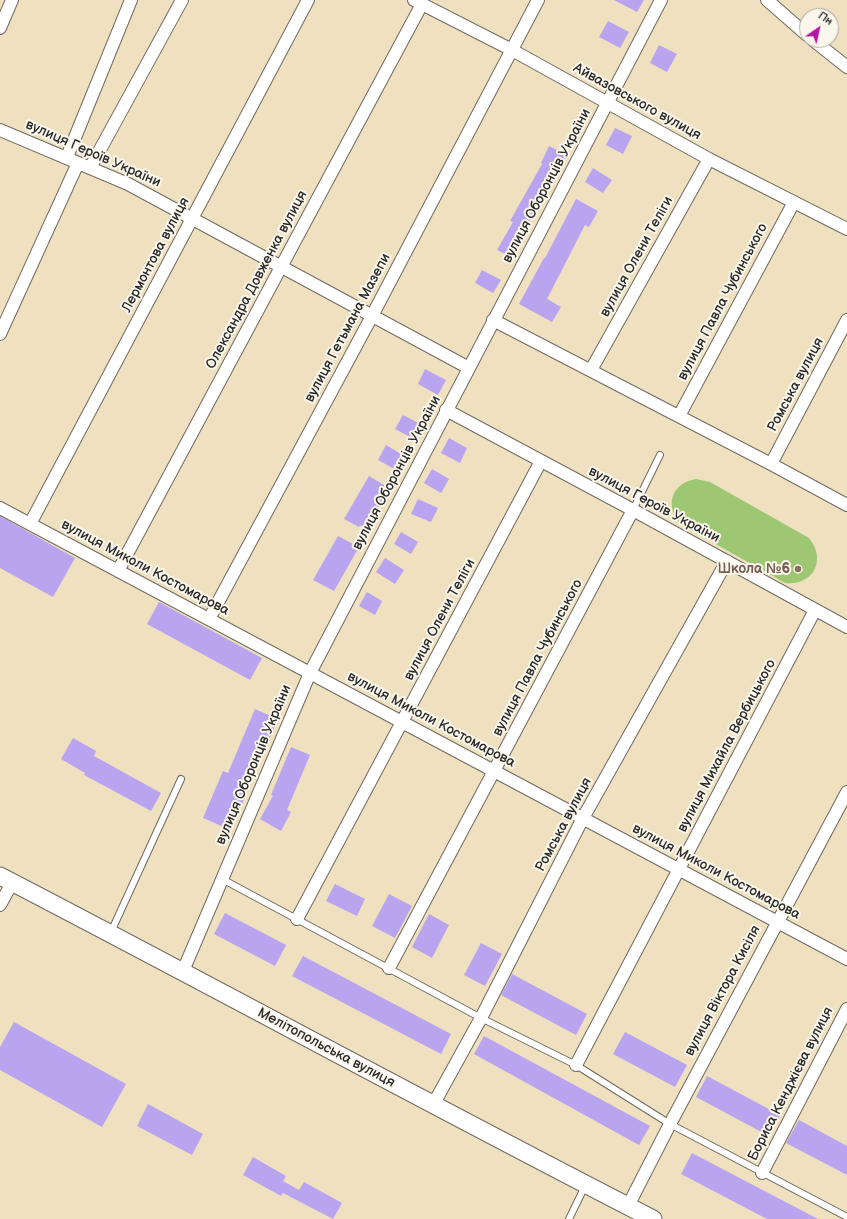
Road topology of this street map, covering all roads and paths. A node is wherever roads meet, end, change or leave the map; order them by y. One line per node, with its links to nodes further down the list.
1 (12, 0): 9 (street)
2 (131, 0): 17 (street)
3 (182, 0): 18 (street)
4 (308, 0): 20 (street, Лермонтова вулиця)
5 (538, 0): 12 (street, вулиця Гетьмана Мазепи)
6 (660, 0): 14 (street, вулиця Оборонців України)
7 (767, 0): 10 (street)
8 (418, 2): 12 (street, Айвазовського вулиця); 22 (street, Олександра Довженка вулиця)
9 (0, 28)
10 (799, 28)
11 (823, 48): 13 (street)
12 (512, 50): 14 (street, Айвазовського вулиця); 23 (street, вулиця Гетьмана Мазепи)
13 (847, 67)
14 (607, 103): 16 (street, Айвазовського вулиця); 24 (street, вулиця Оборонців України)
15 (0, 130): 17 (street, вулиця Героїв України)
16 (709, 159): 19 (street, Айвазовського вулиця); 28 (street, вулиця Олени Теліги)
17 (73, 160): 18 (street, вулиця Героїв України); 26 (street)
18 (90, 168): 20 (street, вулиця Героїв України)
19 (794, 202): 21 (street, Айвазовського вулиця); 30 (street, вулиця Павла Чубинського)
20 (192, 218): 22 (street, вулиця Героїв України); 37 (street, Лермонтова вулиця)
21 (847, 229)
22 (281, 266): 23 (street, вулиця Героїв України); 39 (street, Олександра Довженка вулиця)
23 (372, 316): 27 (street, вулиця Героїв України); 41 (street, вулиця Гетьмана Мазепи)
24 (494, 320): 27 (street, вулиця Оборонців України); 28 (street)
25 (847, 320): 33 (street, Ромська вулиця)
26 (0, 334)
27 (469, 368): 29 (street, вулиця Оборонців України)
28 (591, 370): 30 (street)
29 (446, 410): 32 (street, вулиця Героїв України); 43 (street, вулиця Оборонців України)
30 (679, 416): 33 (street)
31 (660, 455): 36 (lane)
32 (541, 461): 36 (street, вулиця Героїв України); 44 (street, вулиця Олени Теліги)
33 (772, 464): 34 (street)
34 (847, 505)
35 (0, 508): 37 (street, вулиця Миколи Костомарова)
36 (634, 510): 38 (street, вулиця Героїв України); 45 (street, вулиця Павла Чубинського)
37 (30, 524): 39 (street, вулиця Миколи Костомарова)
38 (727, 561): 40 (street, вулиця Героїв України); 48 (street, Ромська вулиця)
39 (118, 571): 41 (street, вулиця Миколи Костомарова)
40 (815, 610): 42 (street, вулиця Героїв України); 49 (street, вулиця Михайла Вербицького)
41 (209, 619): 43 (street, вулиця Миколи Костомарова)
42 (847, 627)
43 (310, 673): 44 (street, вулиця Миколи Костомарова); 50 (street, вулиця Оборонців України)
44 (402, 722): 45 (street, вулиця Миколи Костомарова); 53 (street, вулиця Олени Теліги)
45 (494, 771): 48 (street, вулиця Миколи Костомарова); 57 (street, вулиця Павла Чубинського)
46 (181, 779): 55 (lane)
47 (847, 792): 54 (street, вулиця Віктора Кисіля)
48 (583, 818): 49 (street, вулиця Миколи Костомарова); 60 (street, Ромська вулиця)
49 (678, 870): 54 (street, вулиця Миколи Костомарова); 61 (street, вулиця Михайла Вербицького)
50 (222, 879): 53 (lane); 58 (street, вулиця Оборонців України)
51 (6, 880): 52 (street); 55 (main road, Мелітопольська вулиця)
52 (0, 905)
53 (297, 919): 57 (lane)
54 (777, 921): 56 (street, вулиця Миколи Костомарова); 63 (street, вулиця Віктора Кисіля)
55 (110, 934): 58 (main road, Мелітопольська вулиця)
56 (847, 958)
57 (389, 968): 60 (lane)
58 (183, 971): 62 (main road, Мелітопольська вулиця)
59 (847, 1009): 64 (street, Бориса Кенджієва вулиця)
60 (481, 1018): 61 (lane); 62 (street, Ромська вулиця)
61 (576, 1065): 63 (lane)
62 (433, 1105): 65 (main road, Мелітопольська вулиця)
63 (670, 1124): 64 (lane); 66 (street, вулиця Віктора Кисіля)
64 (762, 1173): 67 (lane)
65 (586, 1184): 66 (main road, Мелітопольська вулиця); 68 (lane)
66 (628, 1206): 69 (main road, Мелітопольська вулиця)
67 (847, 1217)
68 (569, 1219)
69 (653, 1219)

